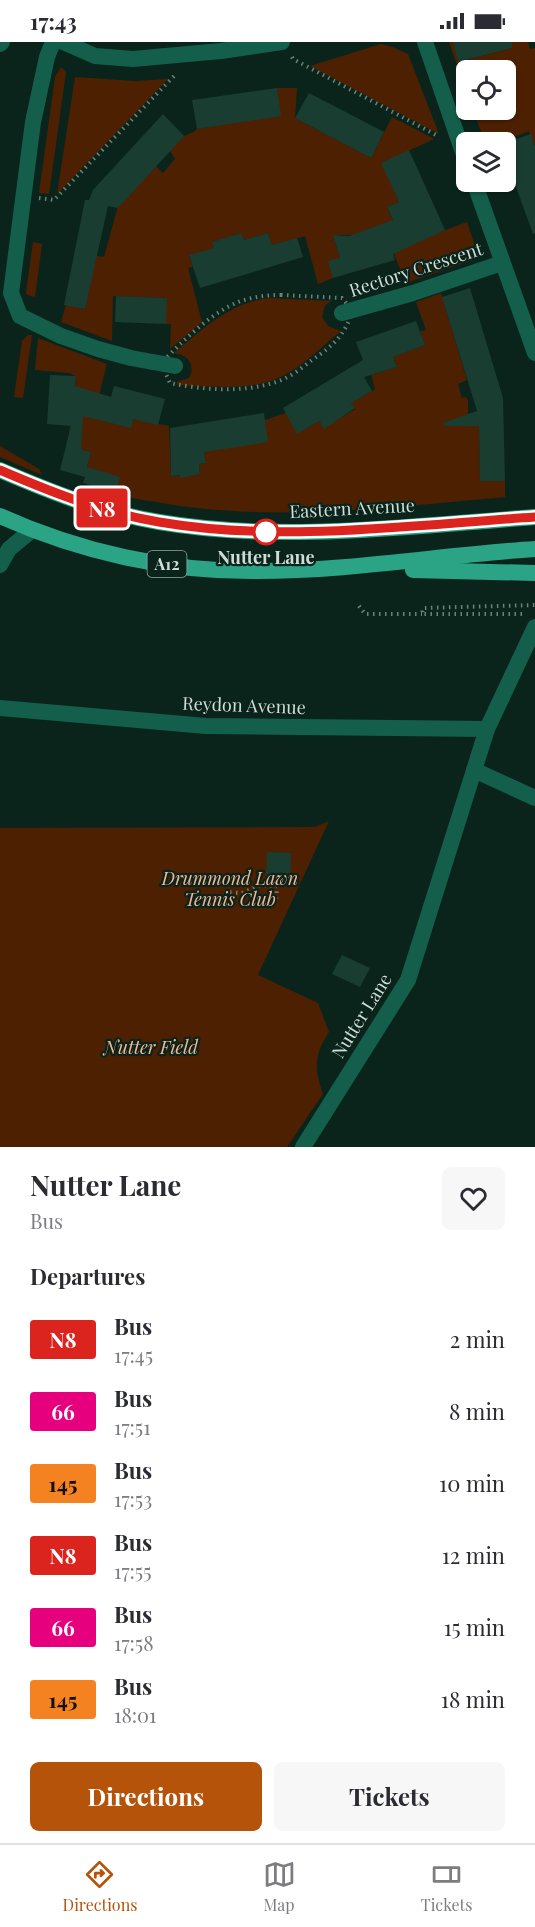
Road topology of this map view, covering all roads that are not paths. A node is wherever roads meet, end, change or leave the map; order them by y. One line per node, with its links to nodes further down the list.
1 (52, 42): 10 (street)
2 (63, 42): 3 (street)
3 (282, 42)
4 (425, 42): 5 (street)
5 (456, 132)
6 (477, 192): 7 (street)
7 (502, 263): 8 (street, Rectory Crescent); 9 (street)
8 (348, 312)
9 (535, 353)
10 (168, 364)
11 (0, 470): 13 (highway, Eastern Avenue / A12)
12 (0, 516): 14 (highway, A12)
13 (535, 517)
14 (32, 530): 16 (street); 17 (highway, A12)
15 (535, 549): 17 (highway, A12)
16 (0, 565)
17 (340, 568): 18 (highway, A12)
18 (535, 573)
19 (529, 620): 21 (street, Nutter Lane)
20 (0, 708): 21 (street, Reydon Avenue)
21 (487, 729): 22 (street, Nutter Lane)
22 (474, 770): 23 (street); 24 (street, Nutter Lane)
23 (535, 798)
24 (303, 1147)

